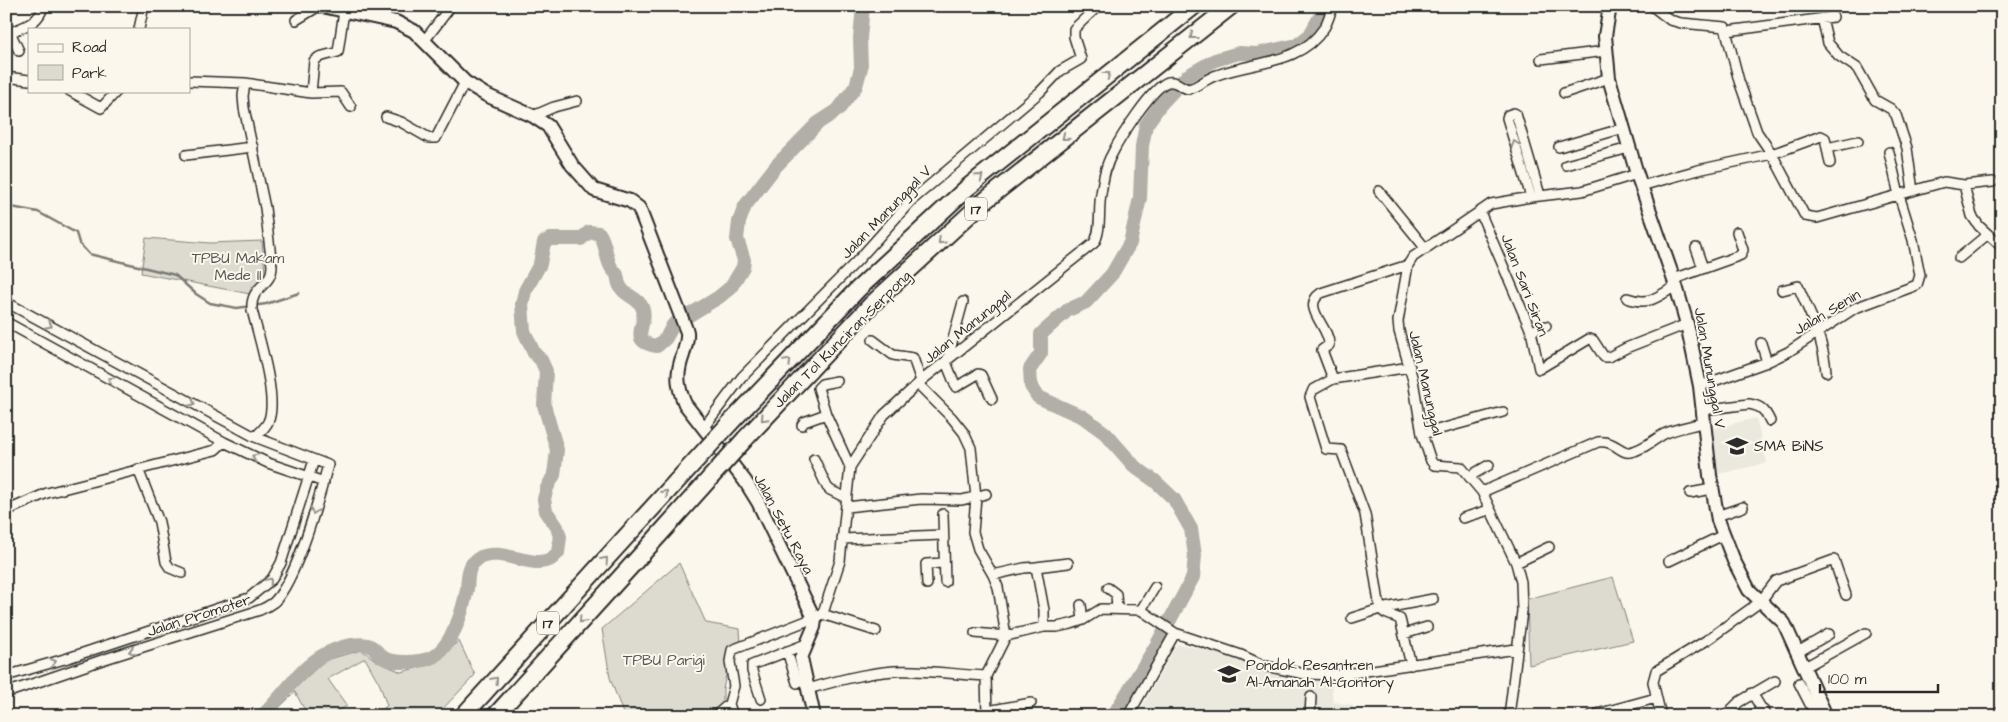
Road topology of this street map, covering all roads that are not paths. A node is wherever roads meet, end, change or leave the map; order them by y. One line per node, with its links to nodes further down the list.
1 (44, 6): 17 (street)
2 (144, 6): 15 (street)
3 (320, 6): 11 (street); 14 (street)
4 (1098, 6): 89 (street, Jalan Manunggal V)
5 (1194, 6): 168 (highway, Jalan Tol Kunciran–Serpong / 17, one-way to 5, bridge)
6 (1231, 6): 169 (highway, Jalan Tol Kunciran–Serpong / 17, one-way to 169, bridge)
7 (1333, 6): 75 (street, Jalan Manunggal)
8 (1610, 6): 20 (street, Jalan Mununggal V)
9 (1652, 6): 16 (street)
10 (448, 10): 18 (street)
11 (344, 11): 18 (street); 30 (street)
12 (1833, 17): 13 (street)
13 (1822, 18): 16 (street); 51 (street)
14 (296, 20)
15 (139, 28)
16 (1727, 31): 43 (street)
17 (8, 33): 19 (street)
18 (425, 40): 26 (street)
19 (19, 51)
20 (1606, 51): 21 (street); 23 (street, Jalan Mununggal V)
21 (1541, 59)
22 (6, 77): 24 (street)
23 (1609, 78): 31 (street); 36 (street, Jalan Mununggal V)
24 (28, 80)
25 (190, 81): 27 (street)
26 (465, 82): 34 (street); 35 (street)
27 (245, 83): 30 (street); 38 (street)
28 (72, 92): 29 (street)
29 (115, 92)
30 (311, 93): 33 (street)
31 (1564, 93)
32 (577, 101): 34 (street)
33 (351, 107)
34 (533, 116): 89 (street, Jalan Setu Raya)
35 (386, 117)
36 (1624, 128): 39 (street); 40 (street, Jalan Mununggal V)
37 (1858, 141): 41 (street)
38 (253, 147): 44 (street); 91 (street)
39 (1559, 147)
40 (1629, 148): 46 (street); 47 (street, Jalan Mununggal V)
41 (1827, 148): 43 (street); 45 (street)
42 (1889, 152): 52 (street)
43 (1772, 154): 47 (street); 52 (street)
44 (186, 155)
45 (1830, 163)
46 (1566, 166)
47 (1639, 180): 53 (street); 63 (street, Jalan Mununggal V)
48 (1993, 182): 49 (street)
49 (1964, 185): 51 (street); 56 (street)
50 (1379, 191): 59 (street)
51 (1913, 191): 52 (street)
52 (1899, 195): 72 (street, Jalan Senin)
53 (1535, 196): 53 (street, one-way to 53); 54 (street)
54 (1480, 212): 59 (street); 71 (street, Jalan Sari Siran)
55 (1737, 232): 62 (street)
56 (1988, 234): 57 (street); 60 (street)
57 (2002, 247)
58 (1696, 248): 62 (street)
59 (1426, 250): 61 (street)
60 (1958, 258)
61 (1408, 265): 77 (street, Jalan Manunggal); 79 (street)
62 (1703, 268): 63 (street)
63 (1675, 283): 65 (street); 69 (street, Jalan Mununggal V)
64 (1782, 290): 72 (street)
65 (1627, 298)
66 (6, 302): 91 (street, Jalan Promoter, one-way to 91)
67 (963, 302): 75 (street)
68 (6, 322): 92 (street, one-way to 68)
69 (1687, 324): 71 (street, Jalan Sari Siran); 82 (street, Jalan Mununggal V)
70 (1546, 326): 71 (street)
71 (1531, 331)
72 (1818, 332): 76 (street, Jalan Senin); 78 (street)
73 (873, 340): 81 (street)
74 (1761, 343): 76 (street)
75 (946, 362): 81 (street, Jalan Manunggal); 83 (street)
76 (1767, 362): 82 (street, Jalan Senin)
77 (1410, 367): 79 (street); 90 (street, Jalan Manunggal)
78 (1826, 372)
79 (1333, 379): 133 (street)
80 (837, 381): 85 (street)
81 (920, 383): 96 (street, Jalan Manunggal); 105 (street)
82 (1700, 386): 86 (street, Jalan Mununggal V)
83 (992, 399)
84 (1503, 412): 90 (street)
85 (826, 414): 88 (street); 96 (street)
86 (1704, 416): 87 (street); 101 (street, Jalan Mununggal V); 102 (street)
87 (1770, 421)
88 (802, 425)
89 (704, 427): 135 (street, Jalan Setu Raya)
90 (1422, 434): 99 (street, Jalan Manunggal)
91 (256, 437): 93 (street, Jalan Promoter)
92 (224, 442): 97 (street); 98 (street, one-way to 92)
93 (310, 458): 98 (street, Jalan Promoter); 100 (street, Jalan Promoter)
94 (814, 459): 106 (street)
95 (1489, 465): 99 (street)
96 (850, 467): 106 (street, Jalan Manunggal)
97 (138, 469): 109 (street); 122 (street)
98 (305, 475): 100 (street); 153 (street, Jalan Promoter, one-way to 98)
99 (1470, 476): 102 (street, Jalan Manunggal)
100 (324, 482): 158 (street, Jalan Promoter, one-way to 158)
101 (1712, 489): 103 (street); 111 (street, Jalan Mununggal V)
102 (1482, 492): 108 (street, Jalan Manunggal)
103 (1690, 493)
104 (986, 494): 105 (street)
105 (976, 497): 106 (street); 123 (street)
106 (846, 503): 115 (street, Jalan Manunggal)
107 (1743, 507): 111 (street)
108 (1490, 510): 112 (street); 120 (street, Jalan Manunggal)
109 (6, 511)
110 (943, 514): 113 (street)
111 (1717, 516): 114 (street, Jalan Mununggal V)
112 (1463, 518)
113 (943, 535): 115 (street); 118 (street)
114 (1723, 535): 117 (street); 130 (street, Jalan Mununggal V)
115 (842, 539): 135 (street, Jalan Manunggal)
116 (1550, 547): 120 (street)
117 (1669, 561)
118 (944, 563): 124 (street); 125 (street)
119 (1068, 564): 121 (street)
120 (1516, 564): 148 (street, Jalan Manunggal)
121 (1036, 567): 123 (street); 138 (street)
122 (182, 573)
123 (993, 575): 146 (street)
124 (945, 582)
125 (927, 584)
126 (1155, 587): 134 (street)
127 (1108, 588): 132 (street)
128 (1846, 595): 130 (street)
129 (1433, 599): 133 (street)
130 (1760, 602): 150 (street, Jalan Mununggal V); 161 (street)
131 (1081, 605): 137 (street)
132 (1118, 609): 134 (street); 137 (street)
133 (1380, 609): 136 (street); 144 (street)
134 (1141, 610): 140 (street)
135 (818, 616): 141 (street); 147 (street); 164 (street)
136 (1352, 618)
137 (1083, 620): 138 (street)
138 (1044, 627): 146 (street)
139 (1427, 627): 144 (street)
140 (1172, 631): 151 (street); 173 (street)
141 (876, 632)
142 (974, 633): 146 (street)
143 (1866, 633): 152 (street)
144 (1404, 634): 151 (street)
145 (1829, 634): 150 (street)
146 (1006, 636): 154 (street)
147 (806, 644): 149 (street); 157 (street)
148 (1516, 649): 151 (street); 175 (street, Jalan Manunggal)
149 (787, 650): 157 (street); 162 (street)
150 (1798, 652): 152 (street, Jalan Mununggal V)
151 (1411, 665)
152 (1805, 667): 181 (street, Jalan Mununggal V)
153 (6, 676)
154 (986, 676): 157 (street); 167 (street)
155 (1775, 681): 159 (street)
156 (1799, 683): 180 (street)
157 (803, 686): 172 (street)
158 (6, 693)
159 (1752, 693): 165 (street); 178 (street)
160 (1311, 697): 174 (street)
161 (1656, 698): 176 (street); 177 (street)
162 (761, 699)
163 (1031, 703): 167 (street)
164 (729, 704): 170 (street); 171 (street)
165 (1764, 712): 179 (street)
166 (2002, 712): 182 (street)
167 (987, 714)
168 (463, 716)
169 (495, 716)
170 (715, 716)
171 (733, 716)
172 (814, 716)
173 (1128, 716)
174 (1310, 716)
175 (1509, 716)
176 (1590, 716)
177 (1661, 716)
178 (1724, 716)
179 (1750, 716)
180 (1816, 716)
181 (1826, 716)
182 (1999, 716)

